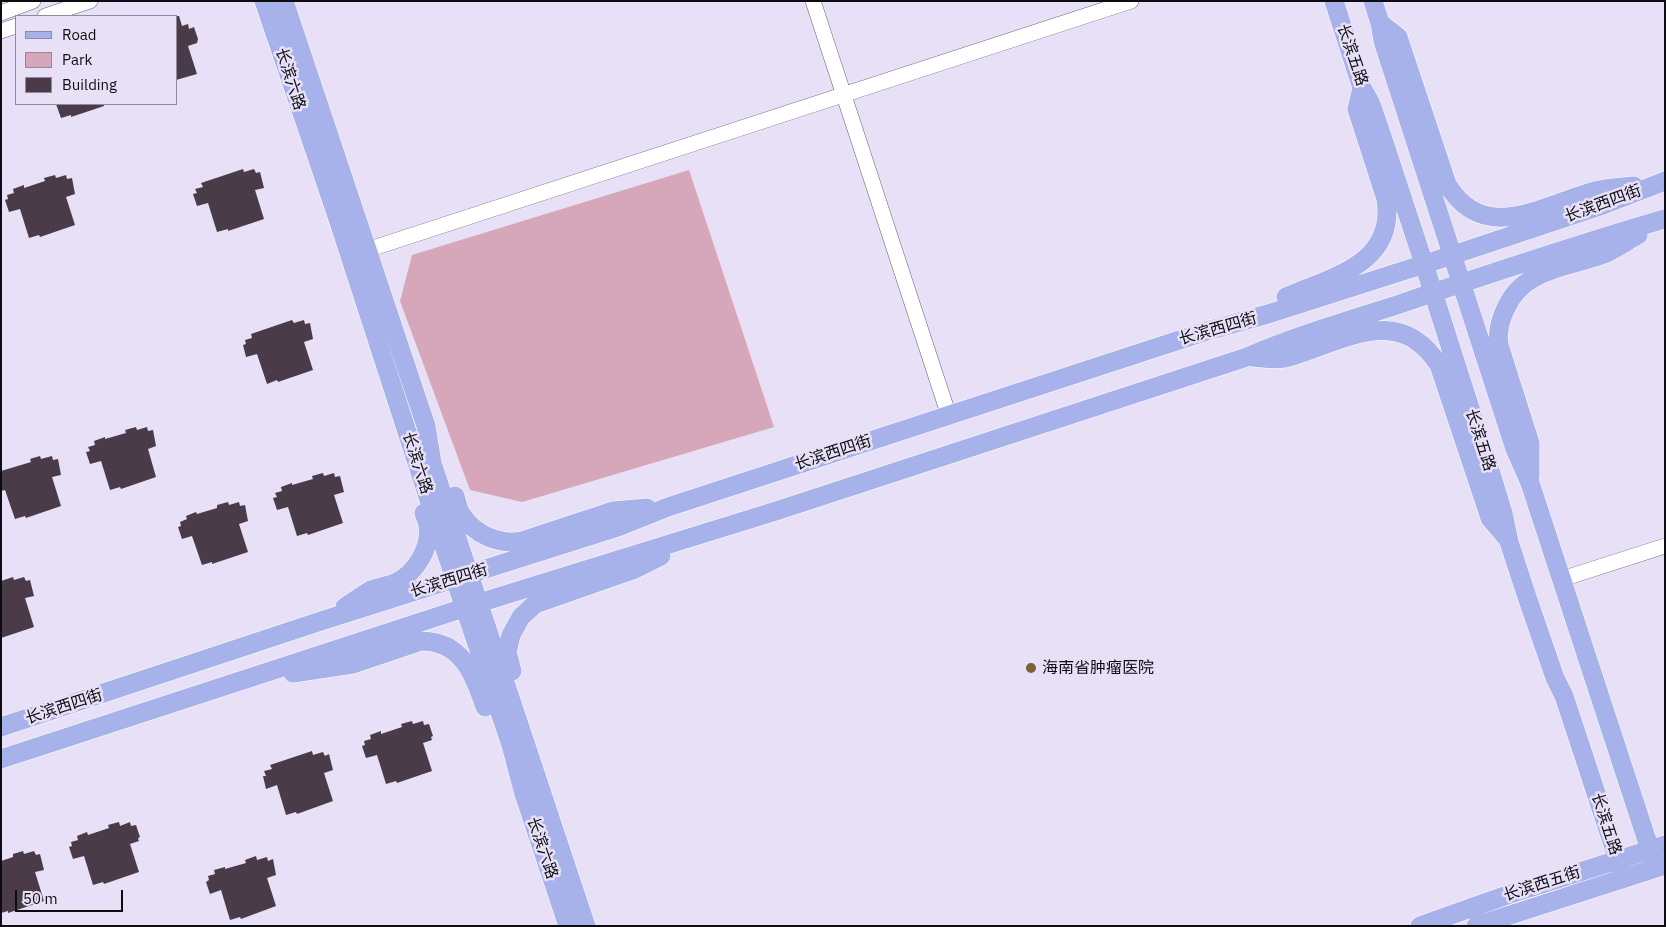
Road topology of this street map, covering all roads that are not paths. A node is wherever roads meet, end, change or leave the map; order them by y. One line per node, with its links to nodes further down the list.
1 (33, 1): 9 (street)
2 (90, 1): 10 (street)
3 (264, 1): 27 (main road, 长滨六路)
4 (284, 1): 18 (main road, 长滨六路)
5 (812, 1): 15 (street)
6 (1132, 1): 15 (street)
7 (1334, 1): 14 (main road, 长滨五路)
8 (1374, 1): 11 (main road, 长滨五路)
9 (1, 13)
10 (48, 15)
11 (1380, 23): 16 (main road); 19 (main road, 长滨五路)
12 (15, 26): 13 (street)
13 (1, 30)
14 (1362, 88): 20 (main road, 长滨五路); 23 (main road)
15 (843, 95): 18 (street); 25 (street)
16 (1663, 181): 19 (main road, 长滨西四街)
17 (1665, 220): 21 (main road, 长滨西四街); 28 (main road)
18 (367, 250): 26 (main road, 长滨六路)
19 (1453, 255): 20 (main road, 长滨西四街); 21 (main road, 长滨五路)
20 (1424, 264): 22 (main road, 长滨五路); 23 (main road, 长滨西四街)
21 (1462, 283): 22 (main road, 长滨西四街); 28 (main road, 长滨五路)
22 (1433, 293): 24 (main road, 长滨西四街); 31 (main road, 长滨五路)
23 (1207, 331): 25 (main road, 长滨西四街)
24 (1247, 357): 30 (main road, 长滨西四街); 31 (main road)
25 (949, 416): 29 (main road, 长滨西四街)
26 (426, 426): 29 (main road); 33 (main road, 长滨六路)
27 (407, 431): 33 (main road, 长滨六路); 36 (main road)
28 (1530, 483): 34 (main road, 长滨五路)
29 (668, 507): 33 (main road, 长滨西四街)
30 (700, 536): 35 (main road, 长滨西四街); 40 (main road)
31 (1509, 542): 42 (main road, 长滨五路)
32 (1665, 546): 34 (street)
33 (462, 576): 35 (main road, 长滨六路); 36 (main road, 长滨西四街)
34 (1562, 579): 41 (main road, 长滨五路)
35 (472, 606): 37 (main road, 长滨西四街); 40 (main road, 长滨六路)
36 (322, 621): 38 (main road, 长滨西四街)
37 (238, 682): 39 (main road, 长滨西四街); 40 (main road)
38 (1, 727)
39 (1, 760)
40 (532, 791): 45 (main road, 长滨六路); 46 (main road, 长滨六路)
41 (1657, 847): 42 (main road, 长滨西五街); 43 (main road, 长滨五路)
42 (1617, 859): 44 (main road, 长滨五路); 47 (main road, 长滨西五街)
43 (1660, 867): 44 (main road, 长滨西五街)
44 (1624, 878): 48 (main road, 长滨西五街)
45 (568, 926)
46 (586, 926)
47 (1420, 926)
48 (1476, 926)

